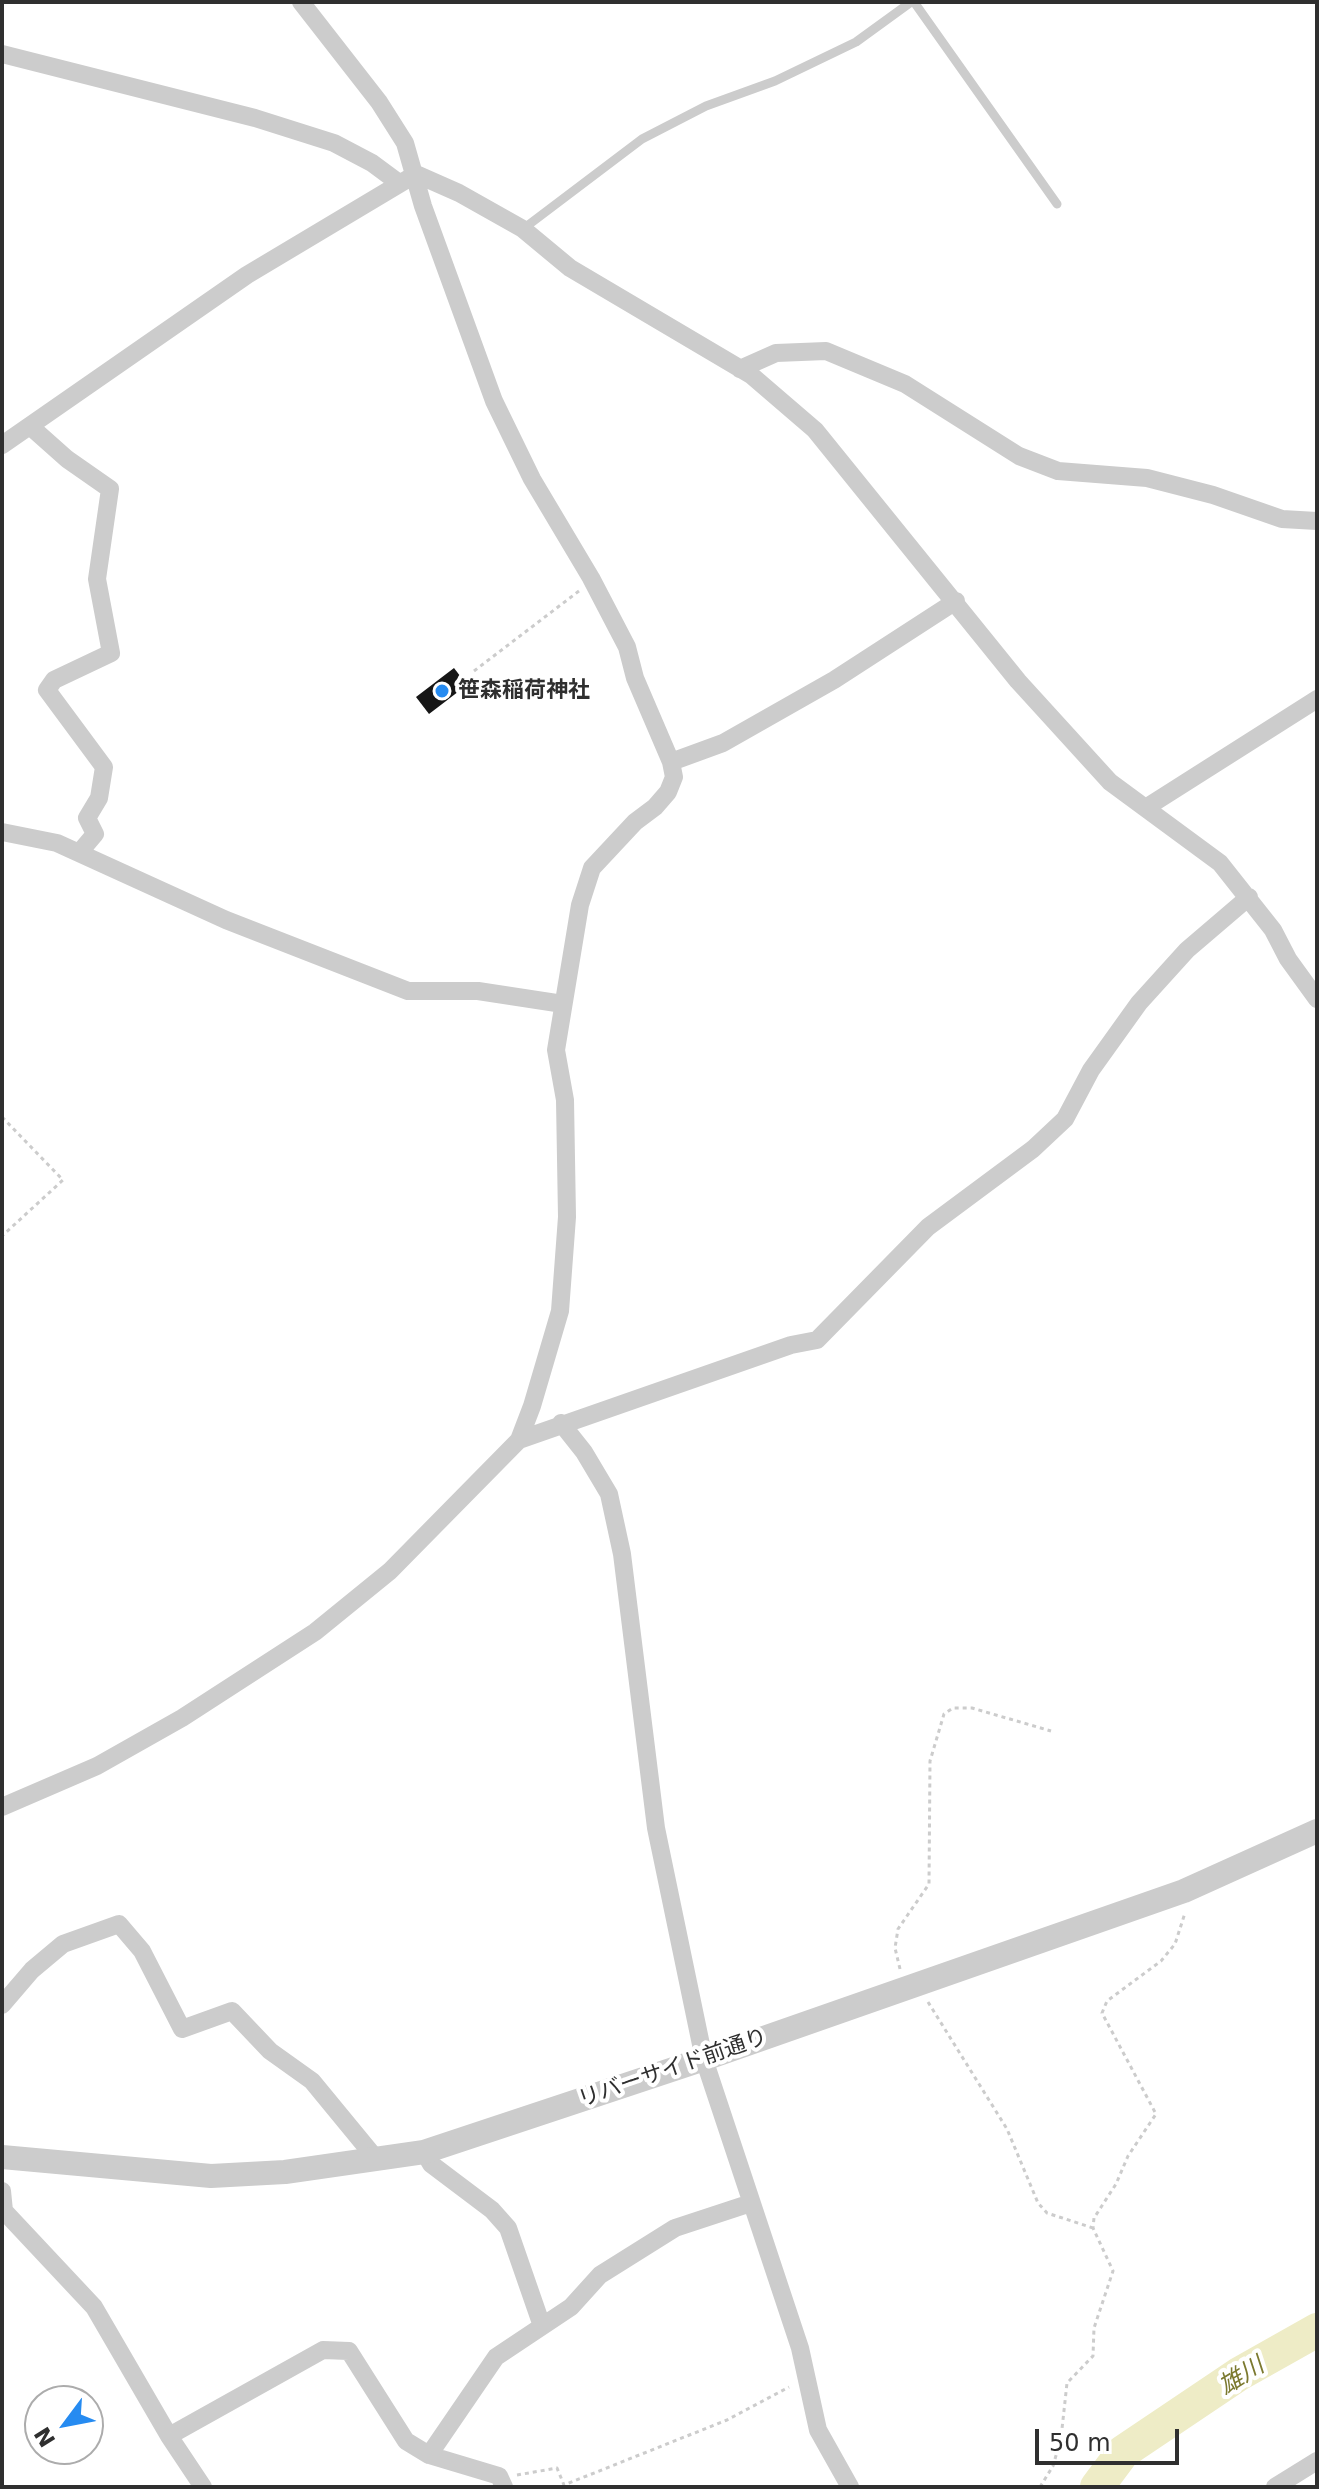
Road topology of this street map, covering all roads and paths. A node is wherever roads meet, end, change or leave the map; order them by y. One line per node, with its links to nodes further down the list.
1 (301, 2): 4 (street)
2 (913, 2): 6 (lane); 7 (lane)
3 (2, 54): 5 (street)
4 (416, 174): 5 (street); 7 (street); 12 (street)
5 (399, 183): 9 (street)
6 (1057, 204)
7 (523, 229): 8 (street)
8 (740, 369): 11 (street); 13 (street)
9 (31, 427): 10 (street); 19 (street)
10 (2, 445)
11 (1317, 521)
12 (593, 580): 14 (path); 16 (street)
13 (956, 601): 16 (street); 17 (street)
14 (474, 671)
15 (1317, 699): 17 (street)
16 (671, 762): 22 (street)
17 (1147, 807): 20 (street)
18 (2, 832): 19 (street)
19 (79, 853): 22 (street)
20 (1249, 897): 21 (street); 25 (street)
21 (1317, 999)
22 (563, 1004): 26 (street)
23 (2, 1117): 24 (path)
24 (2, 1236)
25 (561, 1423): 26 (street); 33 (street)
26 (519, 1440): 28 (street)
27 (1051, 1731): 31 (path)
28 (5, 1798)
29 (1317, 1831): 30 (street, リバーサイド前通り)
30 (1184, 1891): 31 (street, リバーサイド前通り); 40 (path)
31 (912, 1986): 33 (street, リバーサイド前通り); 40 (path)
32 (2, 2005): 36 (street)
33 (704, 2059): 34 (street, リバーサイド前通り); 38 (street)
34 (424, 2152): 36 (street, リバーサイド前通り); 41 (street)
35 (2, 2157): 36 (street, リバーサイド前通り)
36 (377, 2160)
37 (2, 2191): 39 (street)
38 (751, 2203): 41 (street); 42 (street)
39 (3, 2211): 43 (street)
40 (1093, 2228): 49 (path)
41 (542, 2326): 44 (street)
42 (806, 2378): 46 (path); 48 (street)
43 (169, 2436): 44 (street); 47 (street)
44 (429, 2455): 46 (street)
45 (1317, 2461): 50 (street)
46 (502, 2482)
47 (203, 2487)
48 (850, 2487)
49 (1040, 2487)
50 (1275, 2487)

